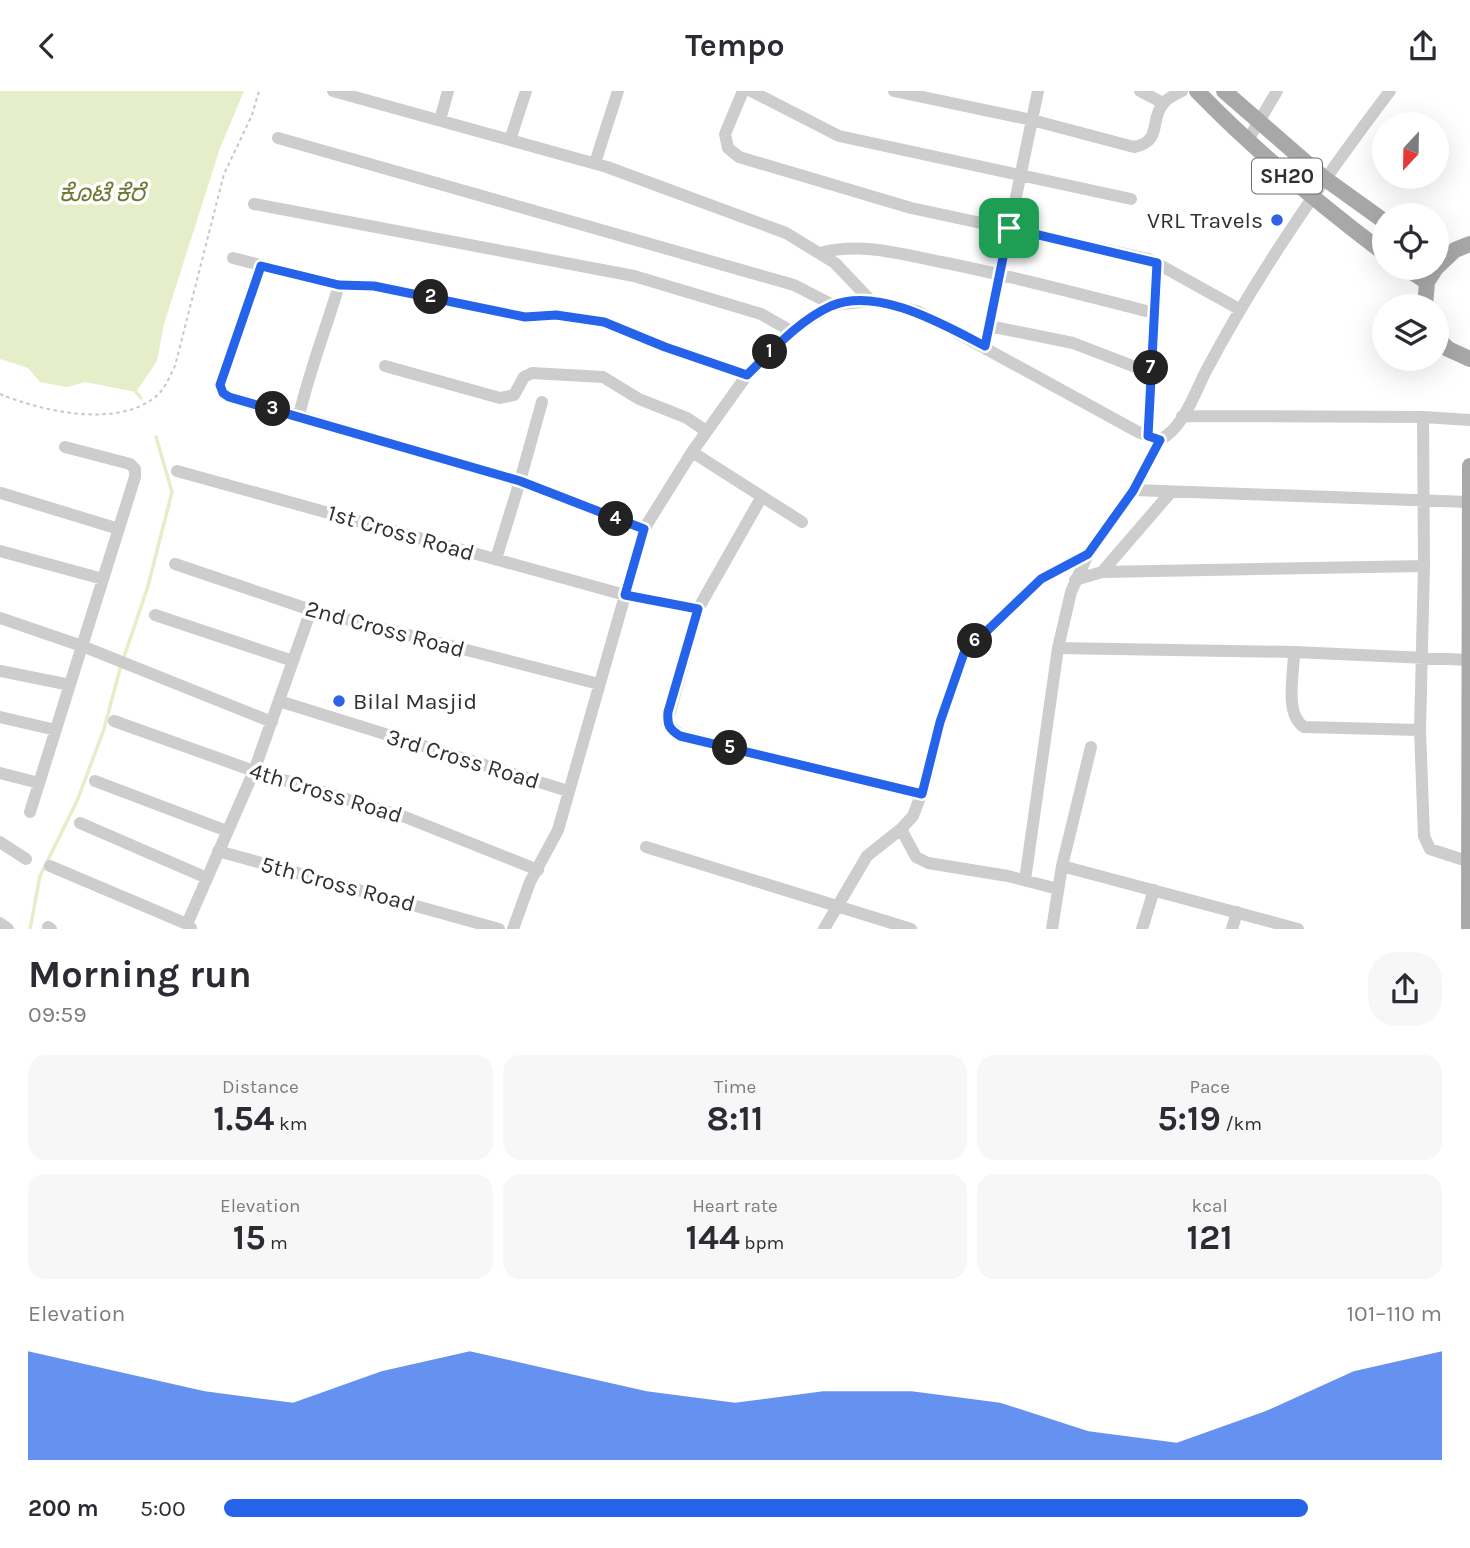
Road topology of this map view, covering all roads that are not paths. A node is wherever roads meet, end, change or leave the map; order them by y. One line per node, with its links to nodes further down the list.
1 (333, 91): 15 (street)
2 (448, 91): 17 (street)
3 (526, 91): 21 (street)
4 (618, 91): 23 (street)
5 (743, 91): 30 (street)
6 (751, 91): 24 (street)
7 (894, 91): 18 (street)
8 (1038, 91): 18 (street)
9 (1140, 91): 16 (street)
10 (1182, 91): 16 (street)
11 (1197, 91): 22 (main road, SH20)
12 (1224, 91): 19 (main road, SH20)
13 (1277, 91): 19 (street)
14 (1390, 91): 25 (street)
15 (352, 93): 17 (street)
16 (1163, 103): 18 (street)
17 (440, 120): 21 (street)
18 (1032, 120): 24 (street)
19 (1258, 123): 22 (street); 25 (main road, SH20)
20 (278, 138): 41 (street)
21 (510, 140): 23 (street)
22 (1248, 140): 26 (main road, SH20)
23 (595, 163): 33 (street)
24 (1020, 174): 27 (street); 30 (street)
25 (1324, 179): 26 (street); 29 (main road, SH20)
26 (1311, 197): 31 (main road, SH20); 42 (street)
27 (1131, 199)
28 (254, 204): 45 (street)
29 (1372, 213)
30 (1009, 228): 36 (street); 38 (street)
31 (1372, 244)
32 (1470, 244): 34 (main road)
33 (820, 254): 38 (street); 40 (street)
34 (1449, 255)
35 (233, 258): 37 (street)
36 (1157, 263): 42 (street); 43 (street)
37 (261, 266): 39 (street); 53 (street)
38 (1000, 274): 43 (street); 44 (street)
39 (339, 285): 51 (street); 53 (street)
40 (871, 302): 41 (street); 46 (street)
41 (833, 305): 45 (street)
42 (1239, 309): 54 (street)
43 (1154, 313): 50 (street)
44 (989, 326): 46 (street); 50 (street)
45 (791, 331): 51 (street)
46 (985, 346): 58 (street)
47 (1449, 349): 48 (main road)
48 (1470, 359)
49 (385, 366): 57 (street)
50 (1151, 373): 58 (street)
51 (747, 375): 57 (street)
52 (542, 402): 63 (street)
53 (299, 416): 63 (street)
54 (1182, 416): 55 (street); 58 (street)
55 (1423, 417): 56 (street); 68 (street)
56 (1470, 420)
57 (706, 431): 60 (street)
58 (1154, 438): 64 (street)
59 (65, 447): 71 (street)
60 (692, 452): 67 (street); 72 (street)
61 (1470, 465): 69 (main road)
62 (177, 471): 75 (street, 1st Cross Road)
63 (520, 481): 72 (street); 75 (street)
64 (1133, 491): 65 (street); 74 (street)
65 (1171, 492): 68 (street); 78 (street)
66 (1, 493): 71 (street)
67 (761, 498): 70 (street); 82 (street)
68 (1423, 502): 69 (street); 77 (street)
69 (1469, 502): 90 (main road)
70 (802, 522)
71 (119, 529): 79 (street)
72 (644, 529): 81 (street)
73 (0, 551): 79 (street)
74 (1088, 554): 80 (street); 107 (street)
75 (496, 559): 81 (street, 1st Cross Road)
76 (174, 564): 83 (street, 2nd Cross Road)
77 (1424, 566): 78 (street); 89 (street)
78 (1102, 572): 80 (street)
79 (103, 579): 86 (street)
80 (1075, 580): 87 (street)
81 (625, 595): 82 (street, 1st Cross Road); 93 (street)
82 (698, 609): 107 (street)
83 (311, 610): 91 (street); 93 (street, 2nd Cross Road)
84 (155, 615): 91 (street)
85 (0, 618): 86 (street)
86 (82, 646): 94 (street); 98 (street)
87 (1058, 648): 88 (street); 121 (street)
88 (1294, 652): 89 (street); 100 (street)
89 (1420, 657): 90 (street); 100 (street)
90 (1469, 660): 116 (main road)
91 (293, 661): 95 (street)
92 (0, 671): 94 (street)
93 (599, 684): 106 (street)
94 (70, 685): 99 (street)
95 (279, 701): 98 (street); 106 (street, 3rd Cross Road)
96 (0, 717): 99 (street)
97 (114, 721): 102 (street, 4th Cross Road)
98 (272, 722): 102 (street)
99 (55, 730): 105 (street)
100 (1420, 730): 116 (street)
101 (1091, 747): 118 (street)
102 (254, 771): 111 (street); 119 (street, 4th Cross Road)
103 (0, 773): 105 (street)
104 (94, 781): 111 (street)
105 (39, 783): 108 (street)
106 (568, 791): 119 (street)
107 (922, 794): 110 (street)
108 (30, 812)
109 (80, 823): 120 (street)
110 (901, 829): 121 (street); 124 (street)
111 (227, 831): 114 (street)
112 (0, 842): 115 (street)
113 (646, 847): 124 (street)
114 (218, 851): 120 (street); 129 (street, 5th Cross Road)
115 (26, 859)
116 (1470, 862): 137 (main road)
117 (50, 866): 127 (street)
118 (1062, 866): 122 (street); 123 (street)
119 (538, 870): 130 (street)
120 (206, 878): 127 (street)
121 (1025, 880): 122 (street)
122 (1058, 889): 133 (street)
123 (1154, 890): 125 (street); 134 (street)
124 (839, 905): 131 (street); 132 (street)
125 (1237, 912): 135 (street); 136 (street)
126 (0, 923): 128 (street)
127 (189, 926)
128 (8, 929)
129 (499, 929)
130 (513, 929)
131 (824, 929)
132 (911, 929)
133 (1052, 929)
134 (1142, 929)
135 (1232, 929)
136 (1298, 929)
137 (1469, 929)

